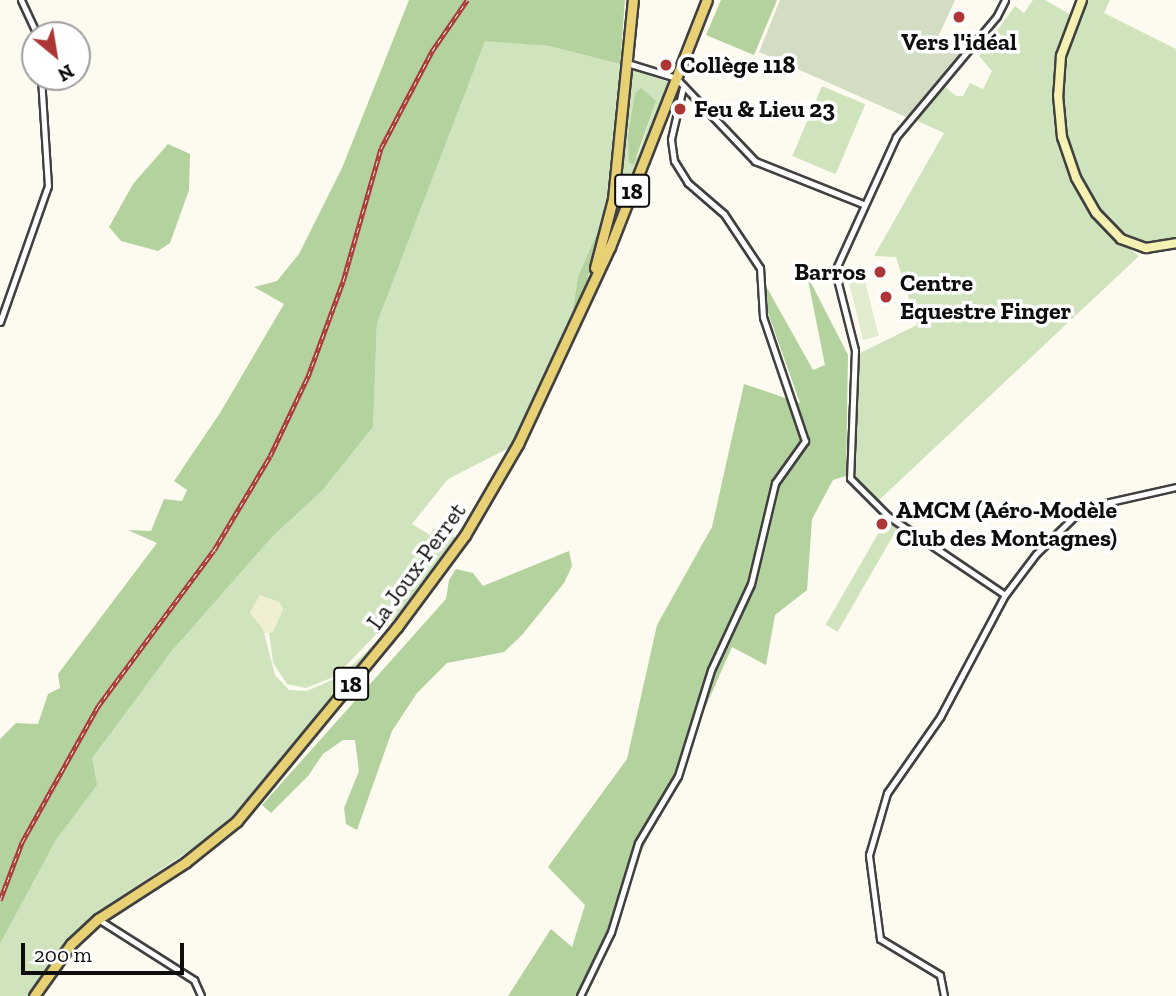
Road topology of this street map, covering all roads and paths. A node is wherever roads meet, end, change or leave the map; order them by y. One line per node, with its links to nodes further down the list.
1 (22, 0): 6 (street)
2 (633, 0): 7 (main road, 18)
3 (707, 0): 8 (main road, 18)
4 (1005, 0): 11 (street)
5 (1082, 0): 12 (main road)
6 (31, 21)
7 (627, 63): 8 (street); 13 (main road, La Joux-Perret / 18)
8 (676, 78): 9 (street); 13 (main road, La Joux-Perret / 18)
9 (683, 87): 11 (street); 20 (street)
10 (42, 91): 14 (street)
11 (863, 204): 16 (street)
12 (1176, 243)
13 (584, 303): 17 (main road, La Joux-Perret / 18)
14 (0, 322)
15 (1176, 487): 16 (street)
16 (1005, 595): 21 (street)
17 (98, 919): 18 (main road, La Joux-Perret / 18); 19 (street)
18 (34, 996)
19 (201, 996)
20 (580, 996)
21 (944, 996)

